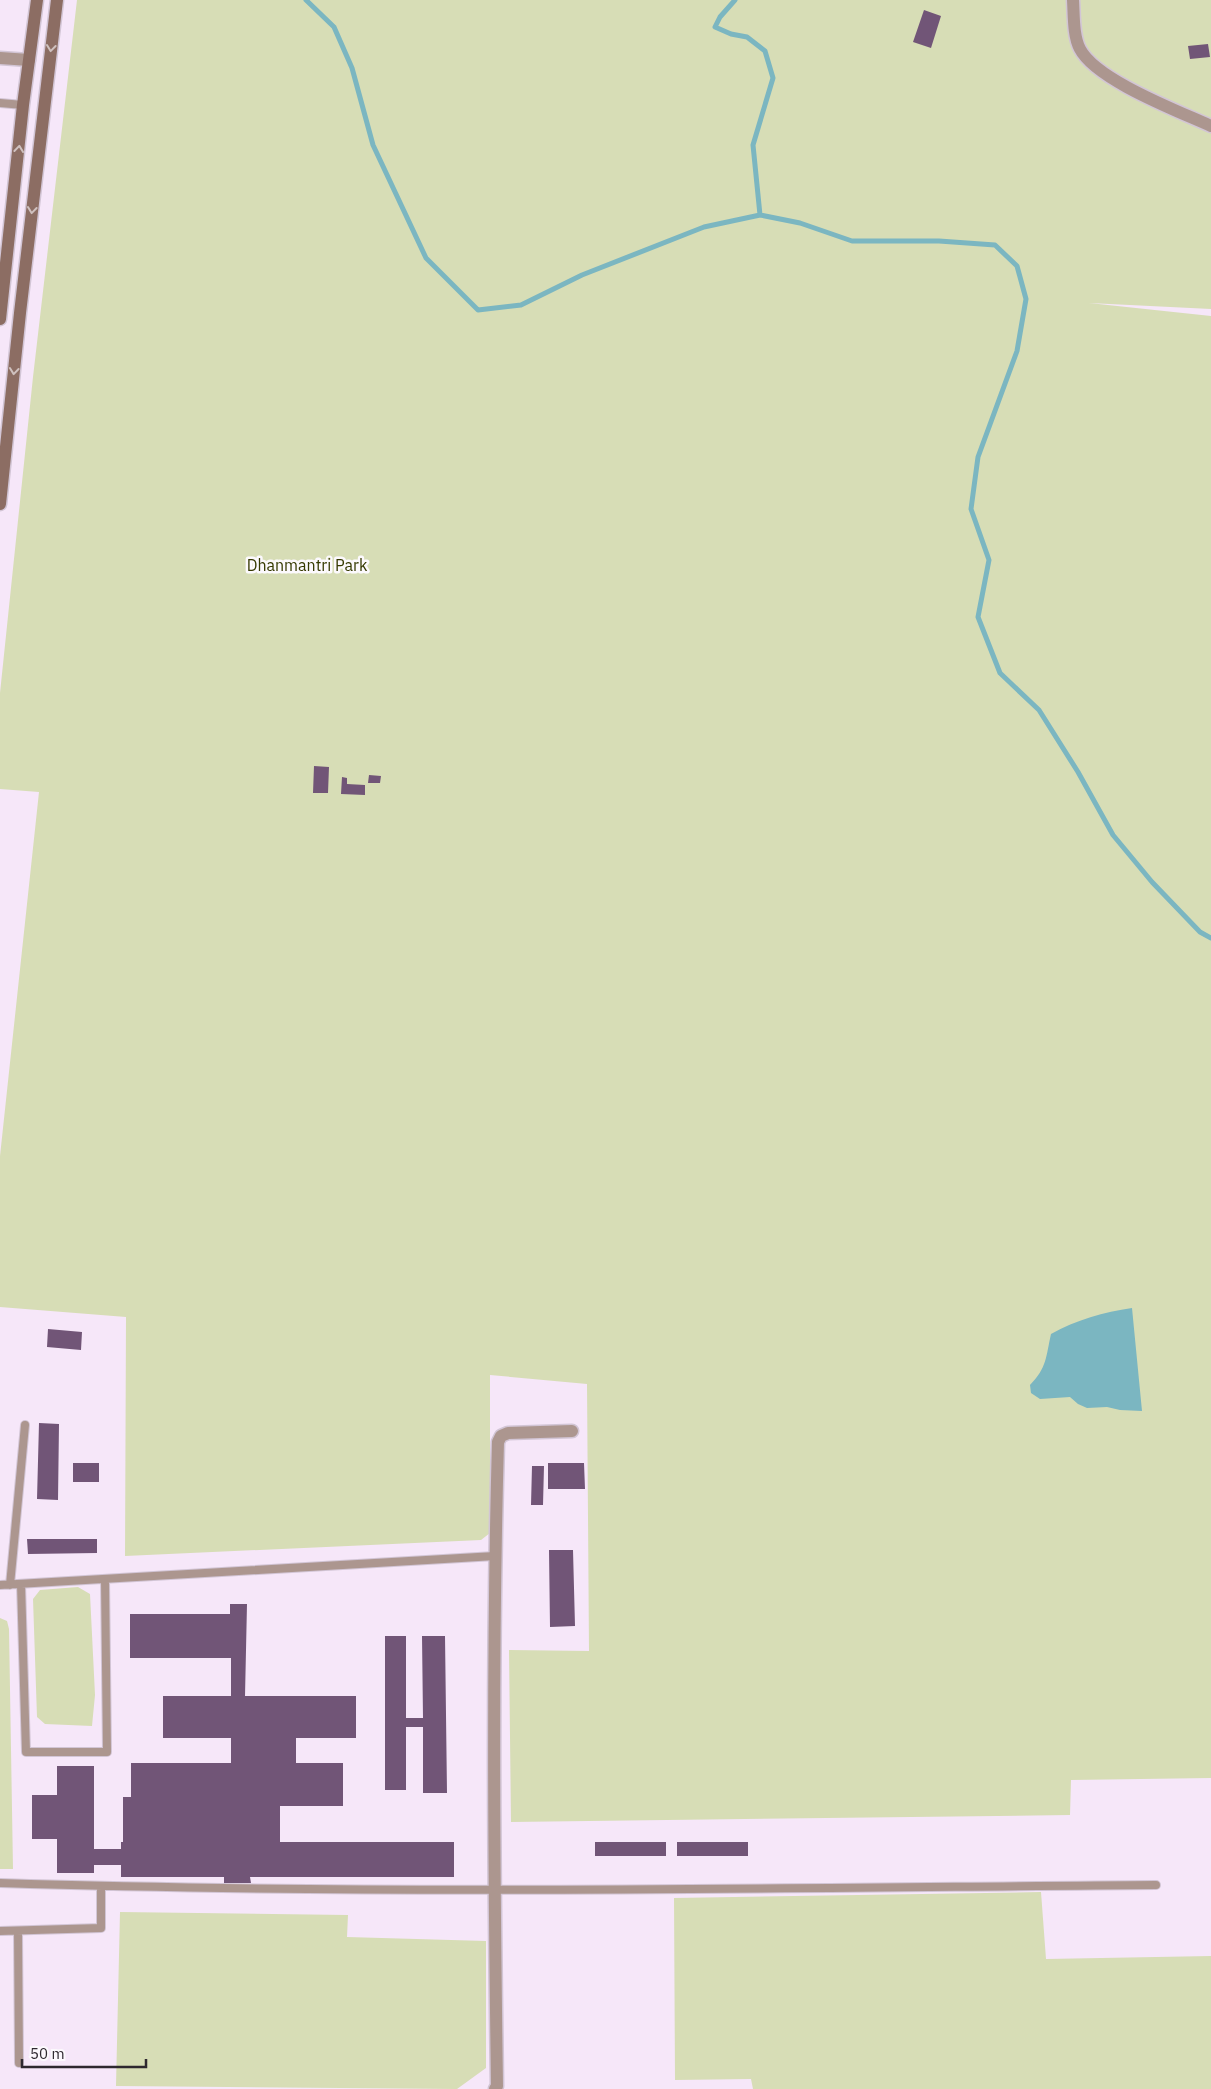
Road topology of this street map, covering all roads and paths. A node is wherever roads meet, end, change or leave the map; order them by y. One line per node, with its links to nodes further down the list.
1 (37, 0): 5 (main road)
2 (57, 0): 8 (main road, one-way to 8)
3 (1073, 0): 9 (street)
4 (0, 58): 5 (street)
5 (29, 60): 7 (main road)
6 (0, 103): 7 (lane)
7 (23, 105): 8 (main road); 10 (main road, one-way to 7)
8 (44, 108): 11 (main road, one-way to 11)
9 (1211, 126)
10 (3, 271): 11 (main road); 12 (main road)
11 (25, 274): 13 (main road, one-way to 13)
12 (0, 319)
13 (0, 504)
14 (25, 1425): 20 (lane)
15 (572, 1431): 16 (street)
16 (495, 1556): 17 (lane); 24 (street)
17 (105, 1579): 18 (lane); 18 (lane)
18 (21, 1584): 20 (lane)
19 (0, 1585): 20 (lane)
20 (10, 1585)
21 (0, 1883): 23 (lane)
22 (1156, 1885): 24 (lane)
23 (101, 1886): 24 (lane); 26 (lane)
24 (494, 1890): 28 (street)
25 (0, 1931): 26 (lane)
26 (18, 1931): 27 (lane)
27 (19, 2063)
28 (495, 2089)

